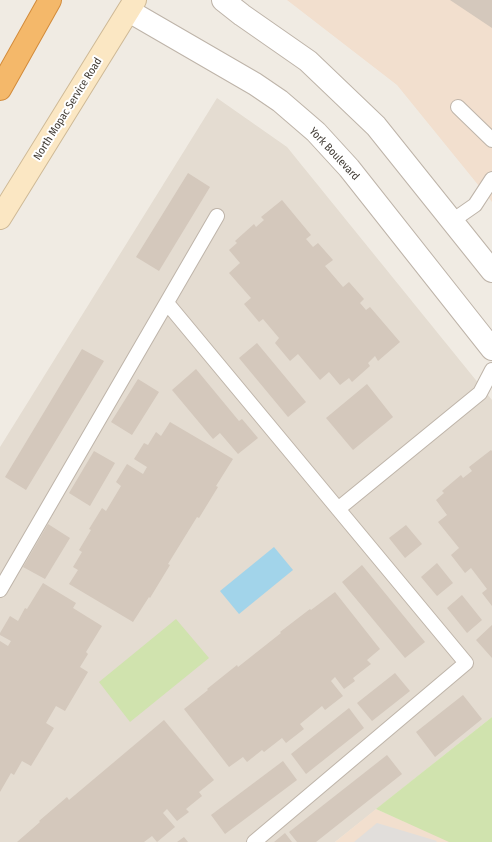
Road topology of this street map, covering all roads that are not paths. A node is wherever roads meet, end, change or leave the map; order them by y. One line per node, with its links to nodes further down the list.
1 (49, 0): 4 (highway); 5 (highway)
2 (223, 0): 11 (street)
3 (132, 5): 10 (main road, North Mopac Service Road); 14 (street, York Boulevard)
4 (0, 67)
5 (0, 89)
6 (458, 107): 7 (lane)
7 (492, 140)
8 (492, 179): 11 (lane)
9 (217, 216): 13 (lane)
10 (0, 218)
11 (452, 220): 12 (street)
12 (492, 271)
13 (167, 303): 16 (lane); 17 (lane)
14 (492, 350)
15 (492, 370): 16 (lane)
16 (338, 509): 18 (lane)
17 (0, 590)
18 (254, 842)

